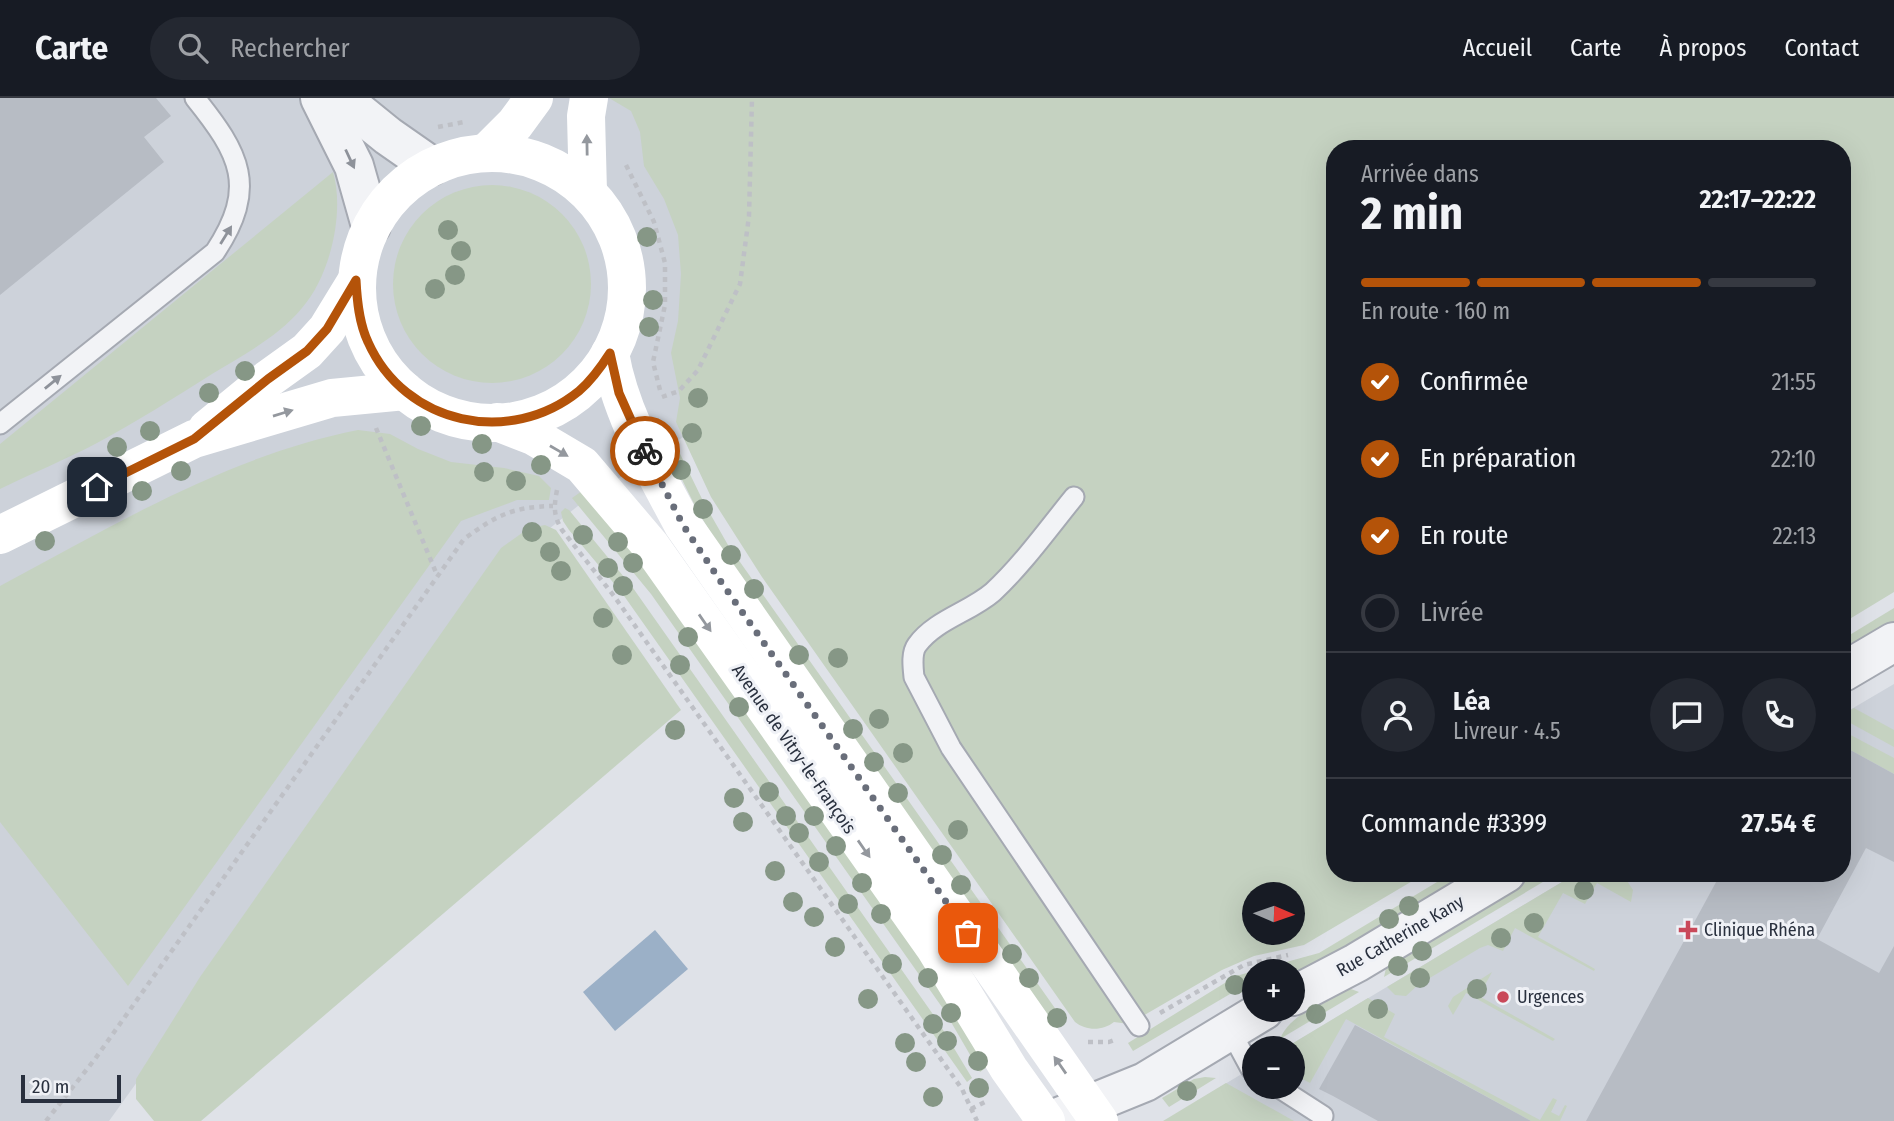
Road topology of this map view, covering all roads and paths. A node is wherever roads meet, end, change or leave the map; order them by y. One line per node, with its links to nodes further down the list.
1 (195, 98): 17 (lane, one-way to 1)
2 (320, 98): 12 (street, one-way to 12)
3 (341, 98): 10 (street)
4 (534, 98): 8 (main road)
5 (589, 98): 11 (main road, one-way to 5)
6 (752, 98): 9 (path)
7 (433, 126): 8 (path)
8 (479, 136): 10 (main road); 11 (main road)
9 (624, 159)
10 (431, 166): 12 (main road)
11 (588, 192): 14 (main road)
12 (371, 226): 13 (main road)
13 (356, 280): 15 (main road); 19 (main road)
14 (610, 353): 16 (main road); 36 (main road, Avenue de Vitry-le-François, one-way to 14)
15 (404, 391): 16 (main road); 19 (main road, one-way to 15)
16 (497, 422): 40 (main road, Avenue de Vitry-le-François, one-way to 40)
17 (0, 424)
18 (374, 424): 24 (path)
19 (194, 439): 23 (main road)
20 (557, 487): 22 (path)
21 (1074, 497): 31 (lane)
22 (553, 506): 24 (path); 39 (path)
23 (0, 535)
24 (438, 576): 38 (path)
25 (1894, 642): 26 (street)
26 (1851, 667)
27 (1491, 882): 29 (street, Rue Catherine Kany)
28 (1298, 953): 31 (path)
29 (1305, 990)
30 (1244, 1022): 32 (street)
31 (1139, 1026): 33 (path)
32 (1230, 1030): 34 (lane); 36 (street)
33 (1083, 1042)
34 (1242, 1052)
35 (1297, 1099): 37 (lane)
36 (1094, 1113): 40 (street, Avenue de Vitry-le-François)
37 (1323, 1116)
38 (46, 1121)
39 (977, 1121)
40 (1047, 1121)

